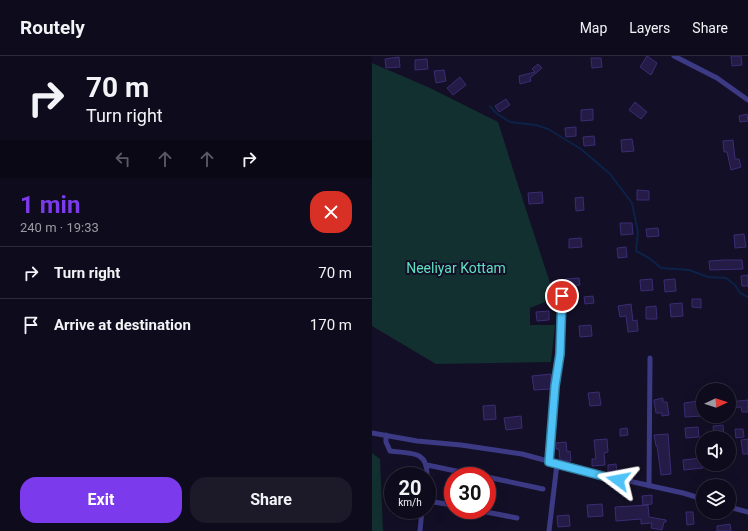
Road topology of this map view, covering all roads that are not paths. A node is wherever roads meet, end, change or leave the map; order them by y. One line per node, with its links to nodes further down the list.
1 (674, 56): 2 (street)
2 (748, 100)
3 (562, 296): 7 (street)
4 (650, 358): 12 (street)
5 (372, 433): 6 (street)
6 (386, 435): 7 (street); 9 (street)
7 (549, 462): 8 (street)
8 (558, 464): 12 (street); 21 (street)
9 (427, 465): 10 (street)
10 (444, 469)
11 (496, 479): 13 (street)
12 (649, 486): 14 (street)
13 (543, 489)
14 (696, 497)
15 (736, 508): 16 (street)
16 (748, 512)
17 (496, 514): 18 (street)
18 (517, 518)
19 (421, 519): 20 (street)
20 (420, 531)
21 (549, 531)

